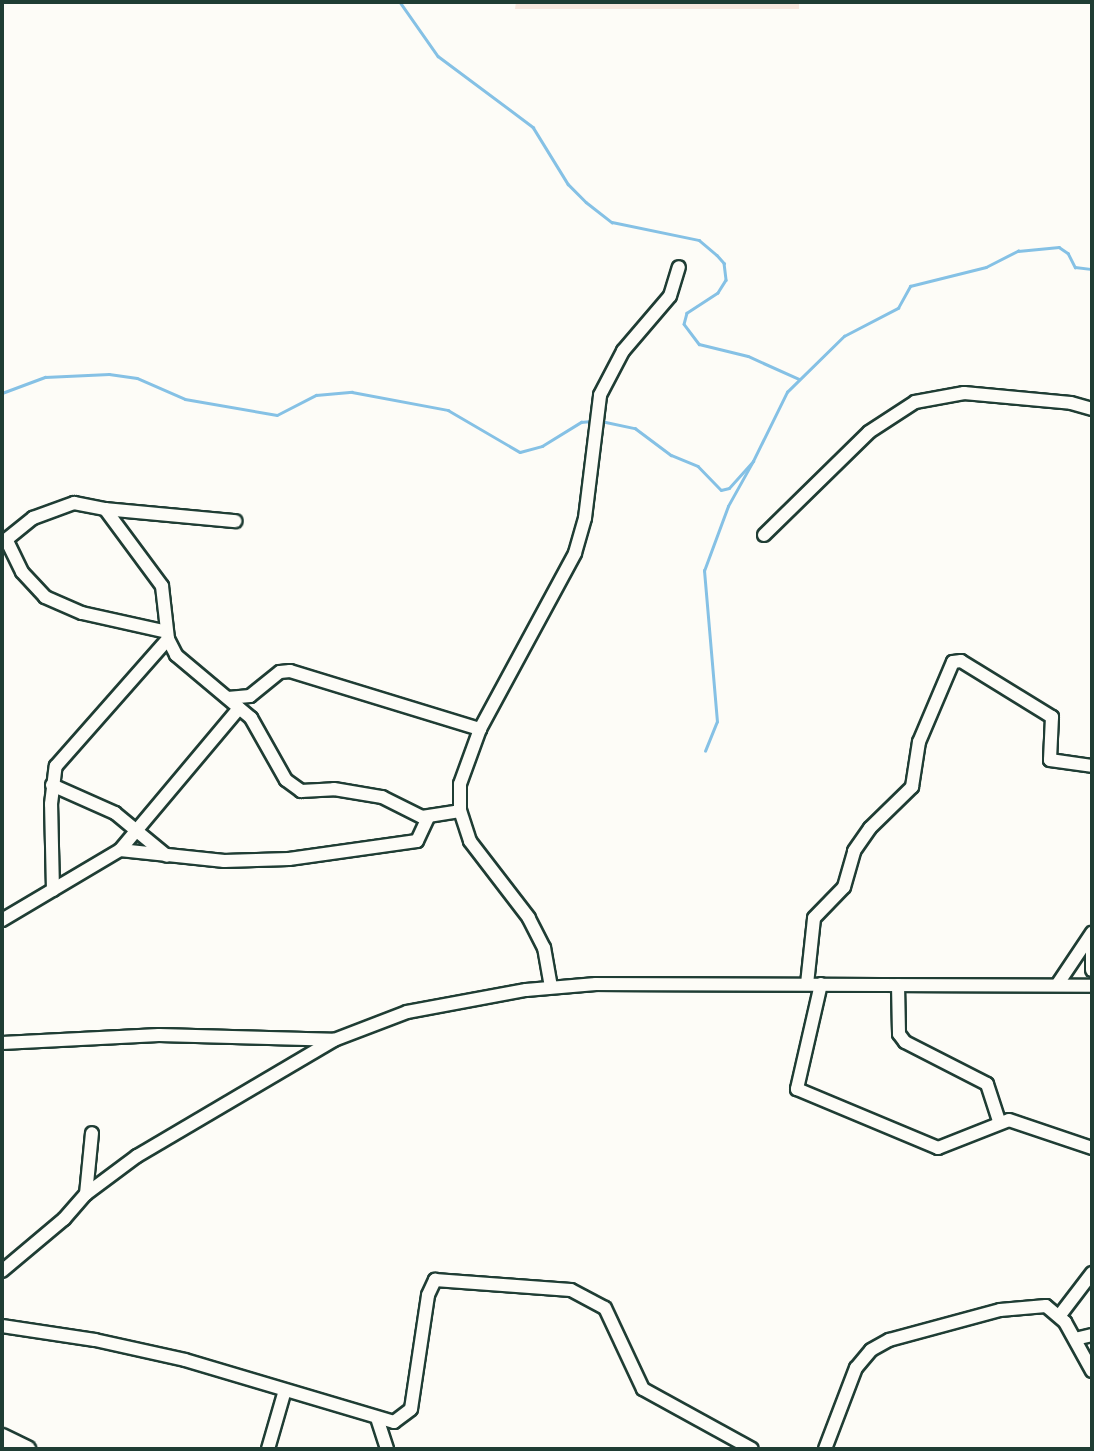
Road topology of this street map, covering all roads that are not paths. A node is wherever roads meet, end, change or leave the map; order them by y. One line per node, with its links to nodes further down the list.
1 (679, 267): 12 (street)
2 (1092, 409): 5 (street)
3 (105, 509): 4 (street); 6 (street); 7 (street)
4 (235, 521)
5 (764, 535)
6 (4, 542): 7 (street)
7 (167, 636): 9 (street); 14 (street)
8 (250, 695): 9 (street); 11 (street); 12 (street)
9 (228, 698): 10 (street)
10 (239, 708): 11 (street); 17 (street)
11 (251, 718): 16 (street)
12 (480, 729): 15 (street)
13 (1092, 766): 25 (street)
14 (52, 785): 17 (street); 20 (street)
15 (460, 811): 16 (street); 30 (street)
16 (428, 817): 19 (street)
17 (136, 829): 18 (street); 19 (street)
18 (120, 850): 19 (street); 20 (street)
19 (169, 857)
20 (53, 890): 21 (street)
21 (2, 920)
22 (1092, 933): 28 (street)
23 (1092, 944): 24 (street)
24 (1092, 970)
25 (807, 984): 26 (street); 30 (street)
26 (821, 984): 27 (street); 33 (street)
27 (898, 985): 28 (street); 33 (street)
28 (1057, 985): 29 (street)
29 (1092, 986)
30 (551, 987): 31 (street)
31 (334, 1040): 32 (street); 36 (street)
32 (2, 1043)
33 (999, 1121): 35 (street)
34 (92, 1133): 36 (street)
35 (1092, 1148)
36 (86, 1194): 37 (street)
37 (2, 1271)
38 (1092, 1273): 39 (street)
39 (1060, 1315): 42 (street); 49 (street)
40 (2, 1325): 44 (street)
41 (1092, 1335): 42 (street)
42 (1075, 1339): 43 (street)
43 (1092, 1371)
44 (285, 1390): 45 (street); 47 (street)
45 (377, 1418): 46 (street); 48 (street)
46 (747, 1448)
47 (268, 1449)
48 (387, 1449)
49 (825, 1449)

